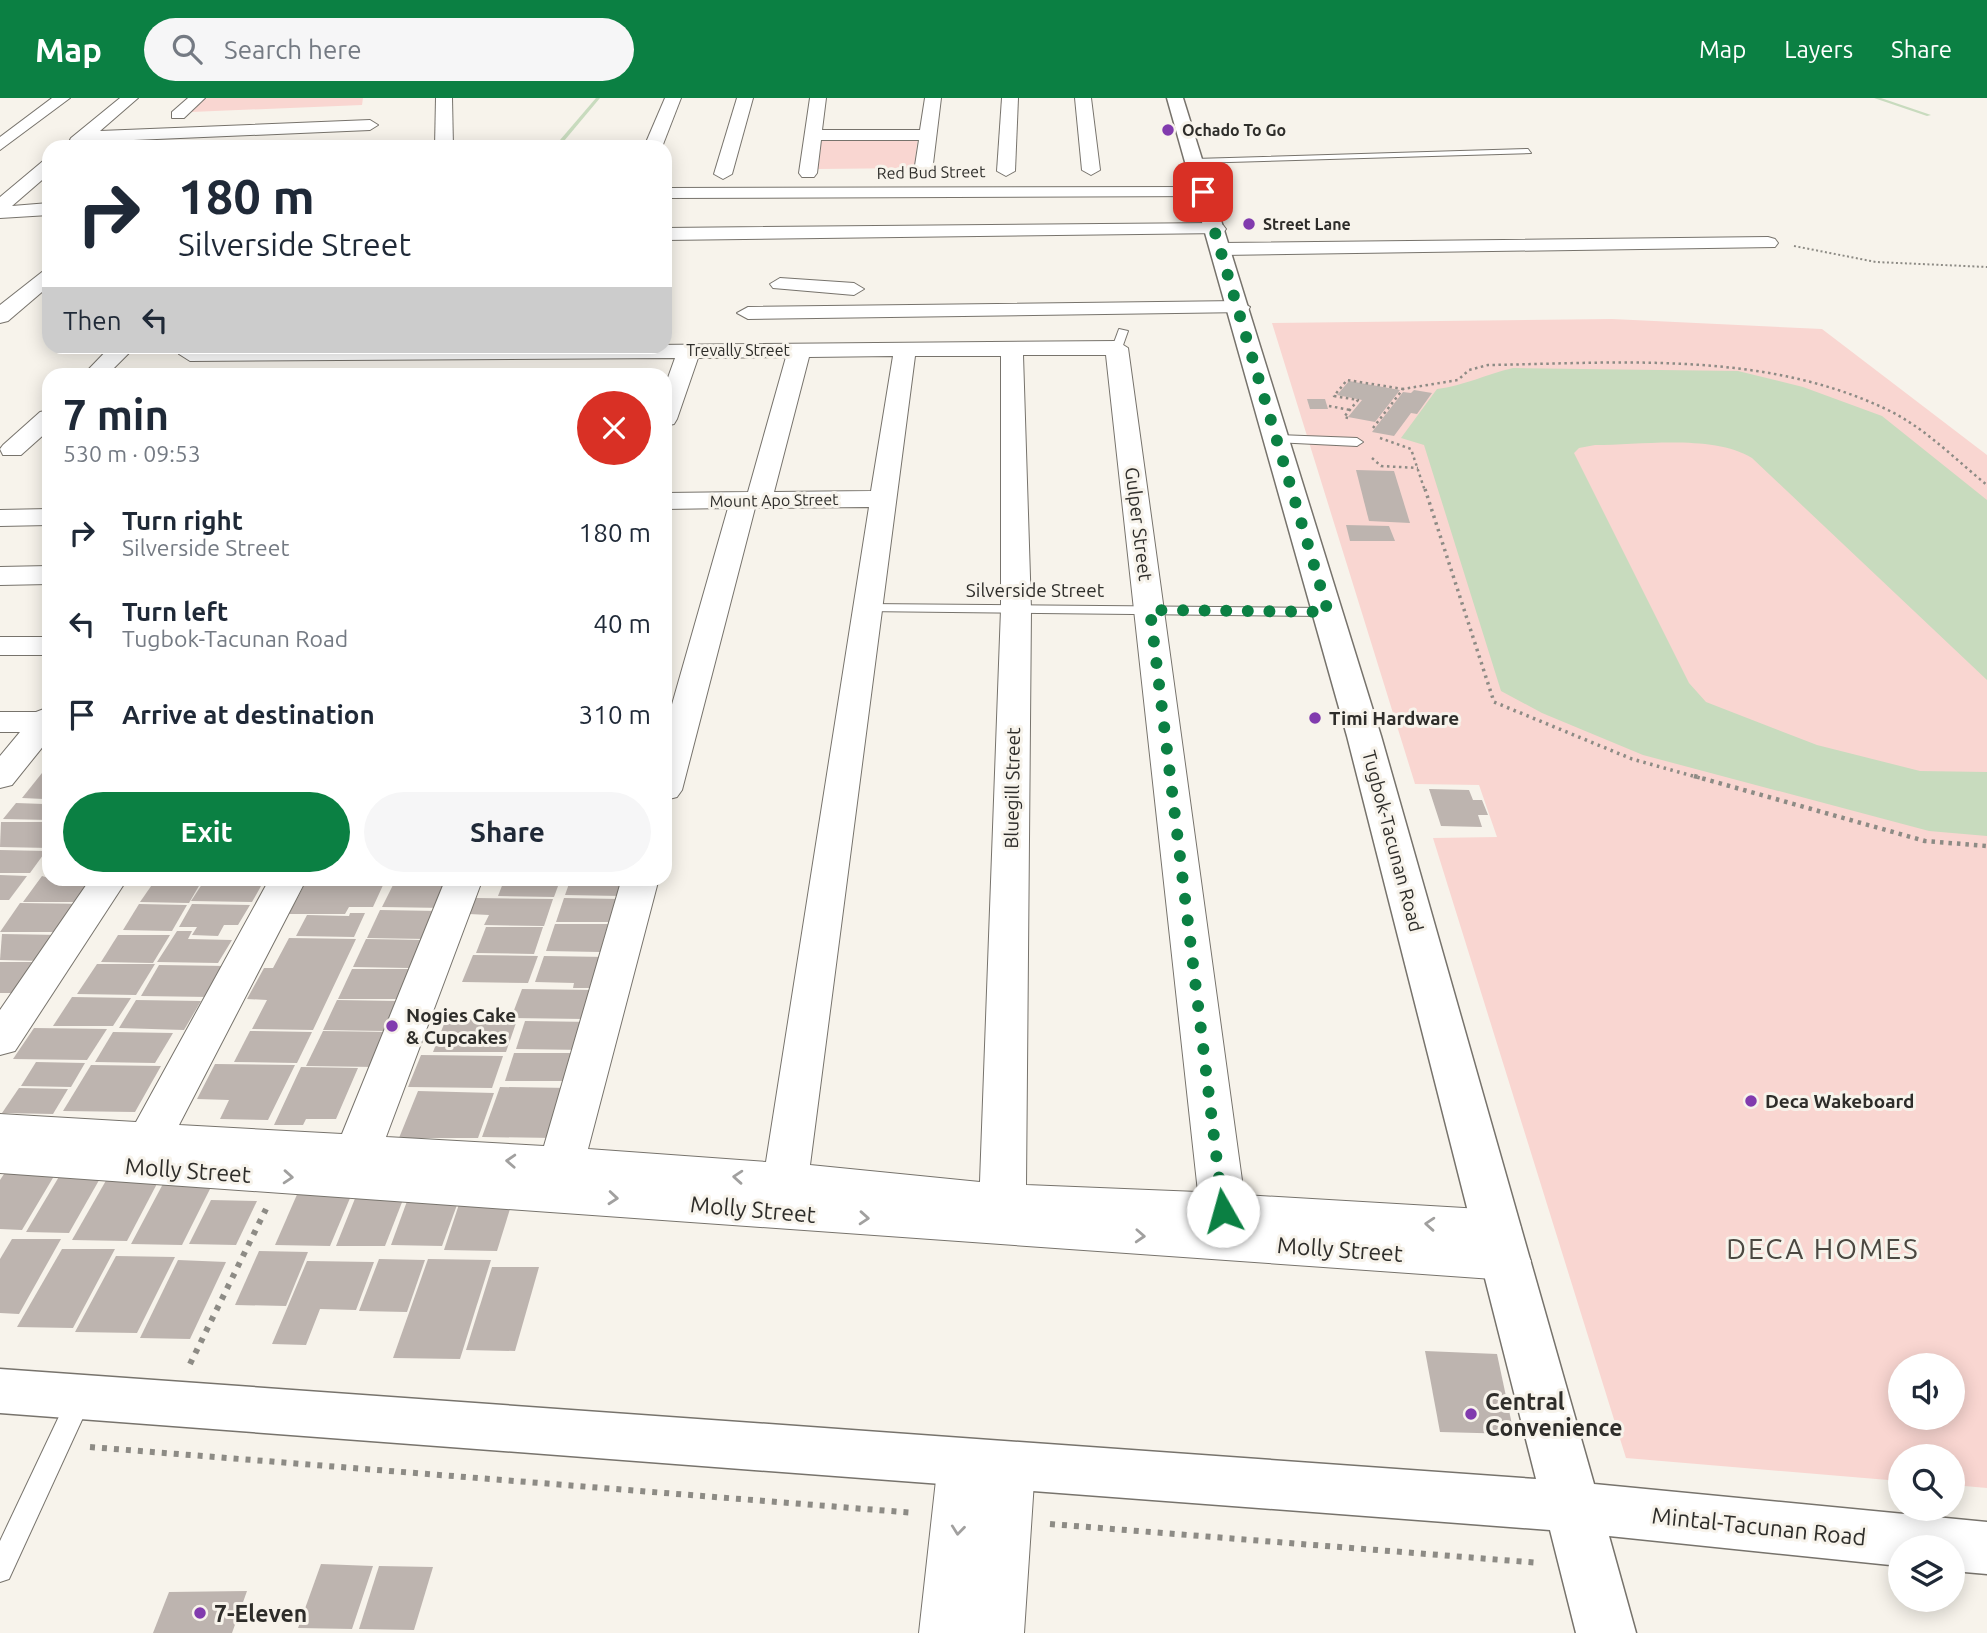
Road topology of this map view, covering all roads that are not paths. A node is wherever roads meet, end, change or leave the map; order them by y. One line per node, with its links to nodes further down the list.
1 (62, 98): 24 (street)
2 (130, 98): 15 (street)
3 (197, 98): 13 (street)
4 (444, 98): 22 (street)
5 (673, 98): 23 (street)
6 (745, 98): 33 (street)
7 (1010, 98): 27 (street, Red Bud Street)
8 (1083, 98): 26 (street)
9 (1175, 98): 30 (street, Tugbok-Tacunan Road)
10 (372, 107): 16 (street)
11 (821, 108): 17 (street)
12 (927, 108): 18 (street)
13 (206, 114)
14 (130, 117): 15 (street)
15 (106, 118): 19 (street)
16 (368, 134): 20 (street); 21 (street)
17 (813, 135): 18 (street); 29 (street)
18 (928, 135): 28 (street)
19 (79, 140)
20 (150, 140)
21 (320, 140)
22 (444, 140)
23 (656, 140)
24 (0, 145)
25 (1528, 151): 30 (lane)
26 (1067, 170)
27 (1030, 171)
28 (923, 172)
29 (784, 173)
30 (1192, 173): 35 (street); 40 (street, Tugbok-Tacunan Road)
31 (42, 174): 37 (street)
32 (700, 174): 33 (street)
33 (723, 174): 34 (street)
34 (748, 174)
35 (672, 193)
36 (42, 198): 37 (street)
37 (2, 204): 38 (street)
38 (42, 208)
39 (672, 234): 40 (street)
40 (1219, 239): 41 (street); 45 (street, Tugbok-Tacunan Road)
41 (1768, 243)
42 (42, 282): 46 (street)
43 (780, 284): 44 (street)
44 (873, 289)
45 (1226, 293): 48 (street); 65 (street, Tugbok-Tacunan Road)
46 (24, 296): 47 (street); 49 (street)
47 (42, 296)
48 (748, 313)
49 (0, 316)
50 (1120, 340): 52 (street, Trevally Street); 79 (street, Gulper Street)
51 (905, 349): 52 (street, Trevally Street); 53 (street, Trevally Street); 68 (street)
52 (1012, 349): 78 (street, Bluegill Street)
53 (799, 350): 55 (street, Trevally Street); 69 (street)
54 (672, 351): 55 (street, Trevally Street)
55 (689, 351): 63 (street)
56 (116, 354): 60 (street)
57 (190, 354): 58 (street, Trevally Street)
58 (258, 354): 61 (street)
59 (366, 354): 62 (street)
60 (101, 368)
61 (245, 368)
62 (355, 368)
63 (672, 399)
64 (42, 423): 67 (street)
65 (1278, 439): 66 (lane); 80 (street, Tugbok-Tacunan Road)
66 (1357, 442)
67 (12, 450)
68 (883, 499): 69 (street, Mount Apo Street); 77 (street)
69 (751, 500): 70 (street, Mount Apo Street); 87 (street)
70 (672, 501)
71 (0, 507): 72 (street)
72 (42, 507)
73 (0, 517): 74 (street)
74 (42, 517)
75 (42, 575): 76 (street)
76 (0, 576)
77 (867, 608): 78 (lane, Silverside Street); 100 (street)
78 (1016, 608): 79 (lane, Silverside Street); 101 (street, Bluegill Street)
79 (1150, 610): 80 (lane, Silverside Street); 102 (street, Gulper Street)
80 (1328, 612): 103 (street, Tugbok-Tacunan Road)
81 (0, 646): 82 (street)
82 (42, 646)
83 (0, 722): 84 (street)
84 (42, 726)
85 (42, 732): 88 (street)
86 (42, 735): 89 (street)
87 (672, 766)
88 (0, 778)
89 (0, 800)
90 (105, 886): 94 (street)
91 (285, 886): 96 (street)
92 (462, 886): 98 (street)
93 (639, 886): 99 (street)
94 (0, 1041)
95 (0, 1130): 96 (street, Molly Street)
96 (142, 1153): 97 (street, Molly Street); 98 (street, Molly Street); 98 (street, Molly Street, one-way to 98)
97 (0, 1157)
98 (351, 1167): 99 (street, Molly Street)
99 (558, 1179): 100 (street, Molly Street)
100 (784, 1196): 101 (street, Molly Street)
101 (1002, 1215): 102 (street, Molly Street)
102 (1227, 1226): 103 (street, Molly Street)
103 (1502, 1245): 107 (street, Tugbok-Tacunan Road)
104 (0, 1391): 105 (street, Mintal-Tacunan Road)
105 (81, 1397): 106 (street, Mintal-Tacunan Road); 110 (lane)
106 (986, 1464): 107 (street, Mintal-Tacunan Road); 108 (street)
107 (1574, 1507): 109 (street, Mintal-Tacunan Road); 113 (street, Tugbok-Tacunan Road)
108 (982, 1518): 111 (street, one-way to 111); 112 (street)
109 (1987, 1548)
110 (0, 1570)
111 (948, 1633)
112 (995, 1633)
113 (1606, 1633)

